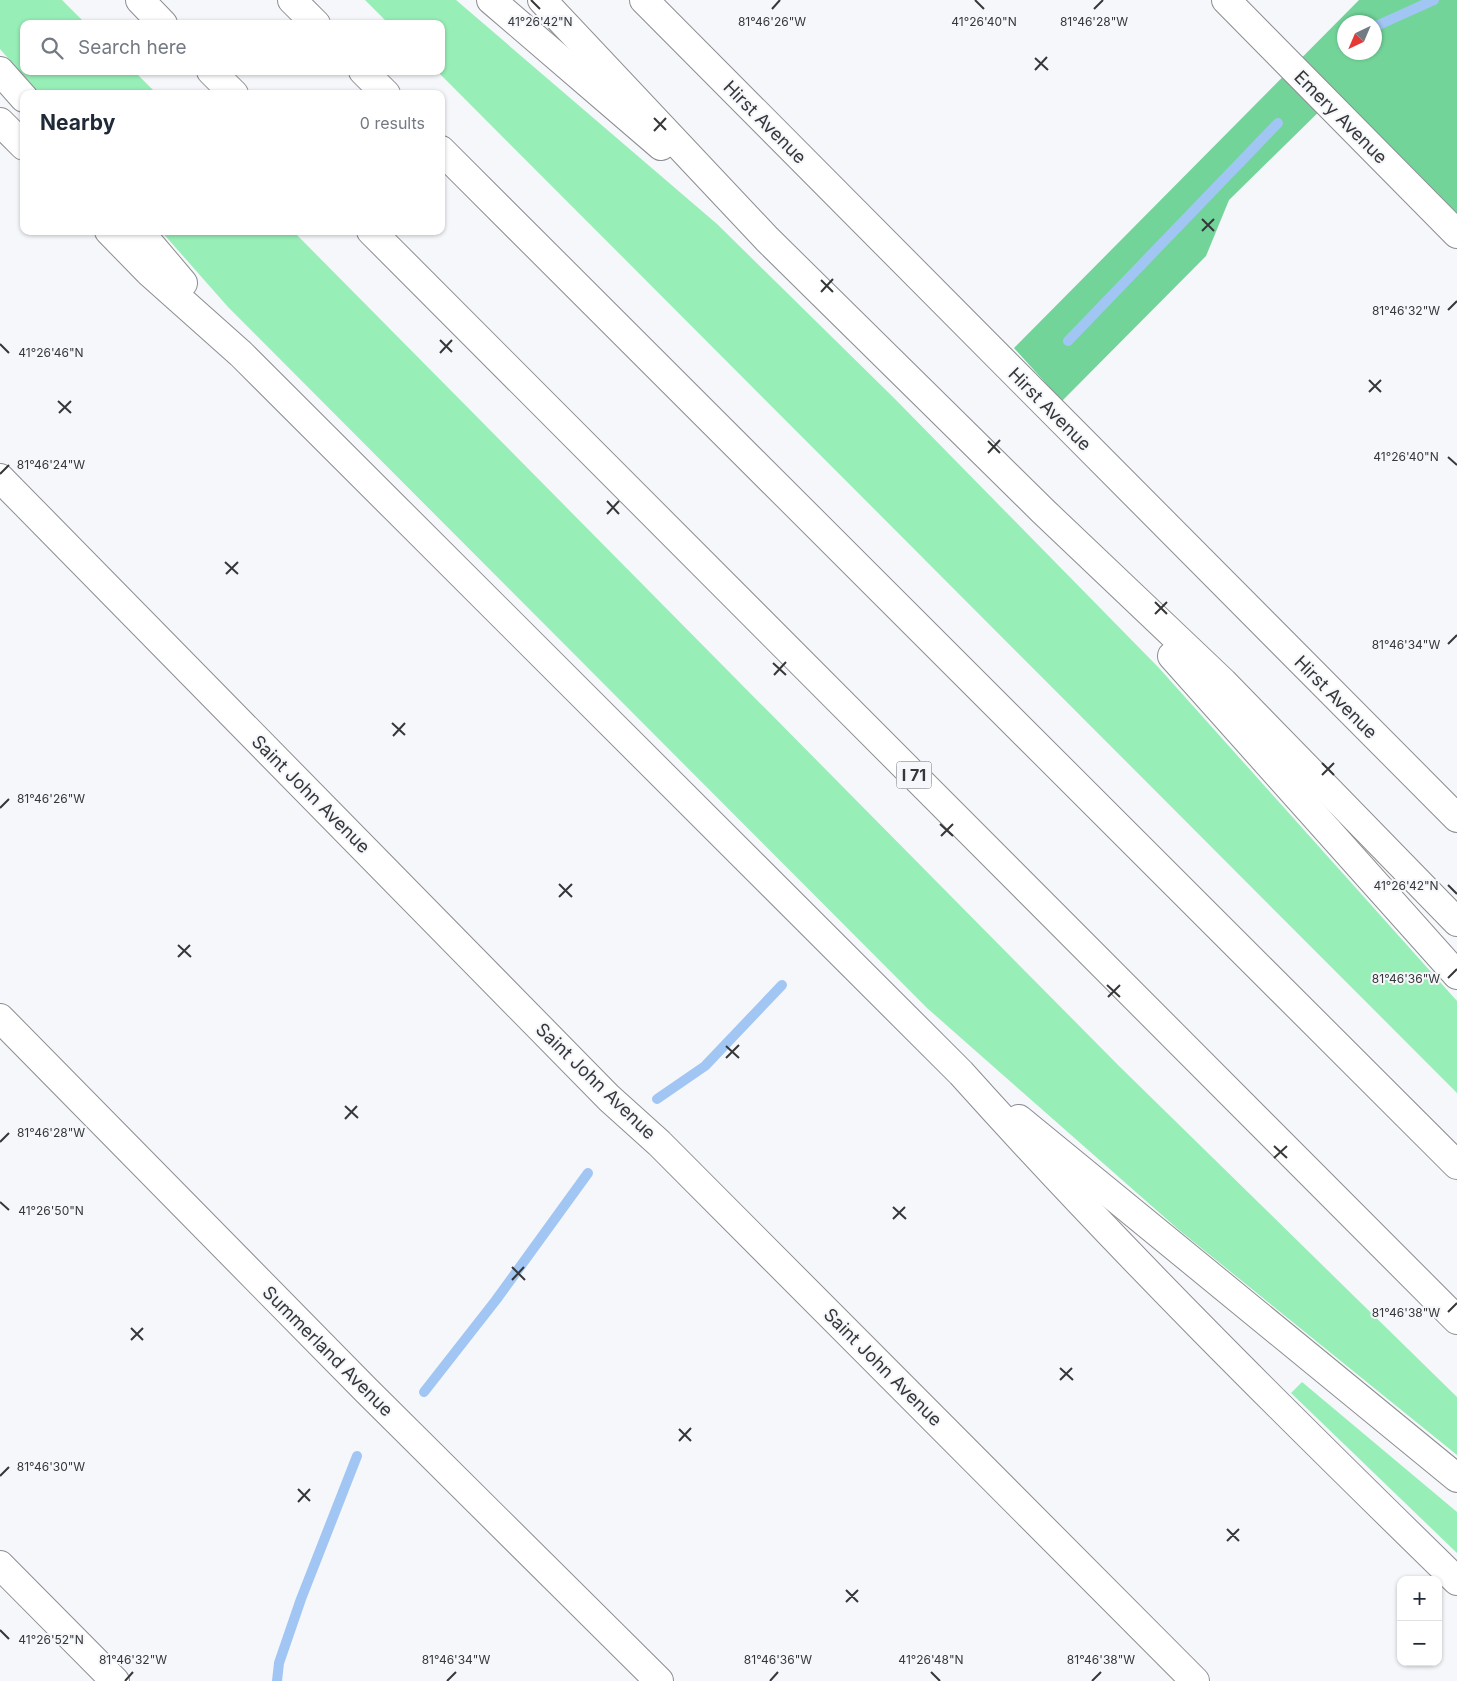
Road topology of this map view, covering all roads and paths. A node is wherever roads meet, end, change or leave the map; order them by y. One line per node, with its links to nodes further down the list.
1 (140, 0): 7 (main road)
2 (292, 0): 8 (main road)
3 (490, 0): 22 (main road)
4 (542, 0): 22 (main road)
5 (644, 0): 26 (main road, Hirst Avenue)
6 (1226, 0): 18 (main road, Emery Avenue)
7 (159, 20)
8 (312, 20)
9 (0, 71): 14 (main road)
10 (215, 75): 12 (main road)
11 (367, 75): 13 (main road)
12 (230, 90)
13 (382, 90)
14 (20, 94)
15 (0, 122): 16 (main road)
16 (20, 142)
17 (445, 154): 31 (main road)
18 (1457, 234)
19 (112, 235): 23 (main road)
20 (142, 235): 23 (main road)
21 (375, 235): 32 (main road, I 71)
22 (768, 239): 25 (main road)
23 (241, 354): 30 (main road)
24 (0, 478): 38 (main road, Saint John Avenue)
25 (1043, 511): 27 (main road); 28 (main road)
26 (1457, 818)
27 (1457, 922)
28 (1457, 975)
29 (0, 1018): 37 (main road, Summerland Avenue)
30 (961, 1073): 33 (main road); 35 (main road)
31 (1457, 1166)
32 (1457, 1320)
33 (1457, 1478)
34 (0, 1565): 36 (main road)
35 (1457, 1581)
36 (115, 1681)
37 (659, 1681)
38 (1195, 1681)

